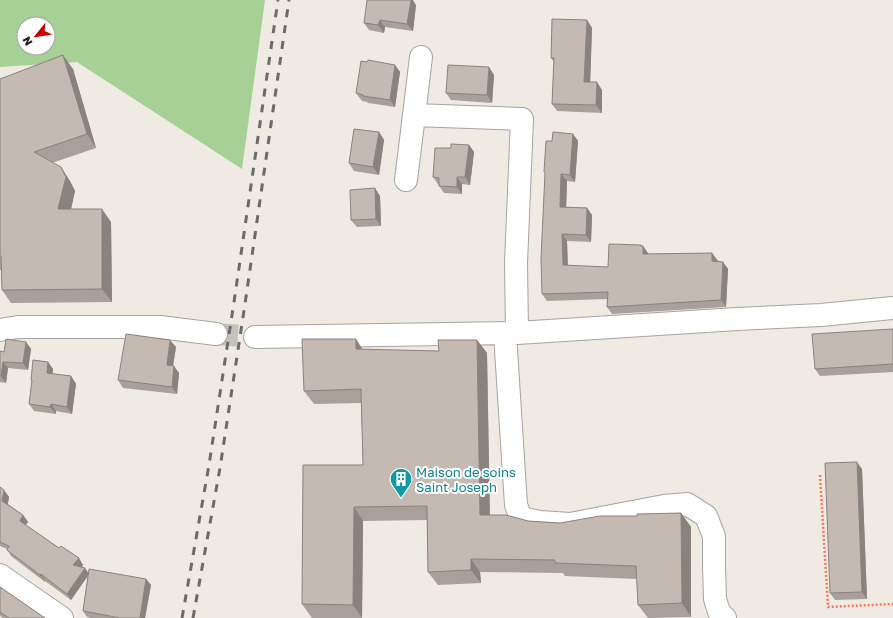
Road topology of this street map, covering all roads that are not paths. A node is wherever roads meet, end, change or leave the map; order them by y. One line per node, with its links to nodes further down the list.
1 (421, 57): 2 (street)
2 (414, 115): 3 (street); 7 (street)
3 (406, 180)
4 (893, 308): 7 (street)
5 (0, 330): 6 (street)
6 (216, 334)
7 (511, 334): 8 (street); 11 (street)
8 (255, 337)
9 (0, 575): 10 (street)
10 (62, 618)
11 (725, 618)

